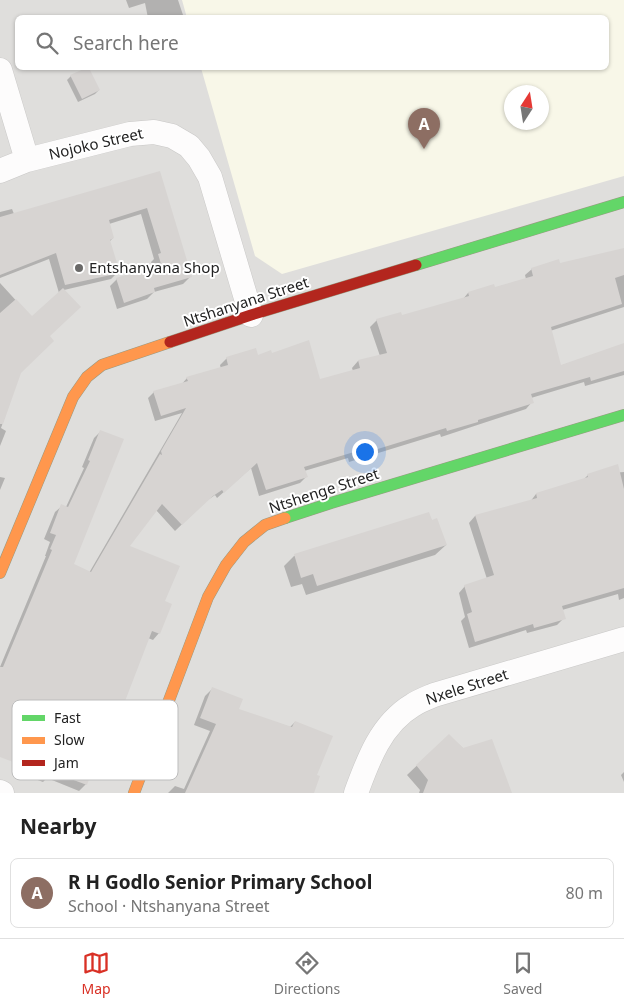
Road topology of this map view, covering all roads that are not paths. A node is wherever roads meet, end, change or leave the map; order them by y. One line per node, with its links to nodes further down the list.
1 (0, 70): 2 (street)
2 (27, 160): 3 (street, Nojoko Street); 5 (street, Nojoko Street)
3 (0, 170)
4 (624, 202): 5 (street, Ntshanyana Street)
5 (251, 315): 7 (street, Ntshanyana Street)
6 (624, 415): 9 (street, Ntshenge Street)
7 (0, 573)
8 (624, 639): 12 (street, Nxele Street)
9 (169, 700)
10 (139, 780): 11 (street, Ntshenge Street)
11 (134, 793)
12 (356, 793)

